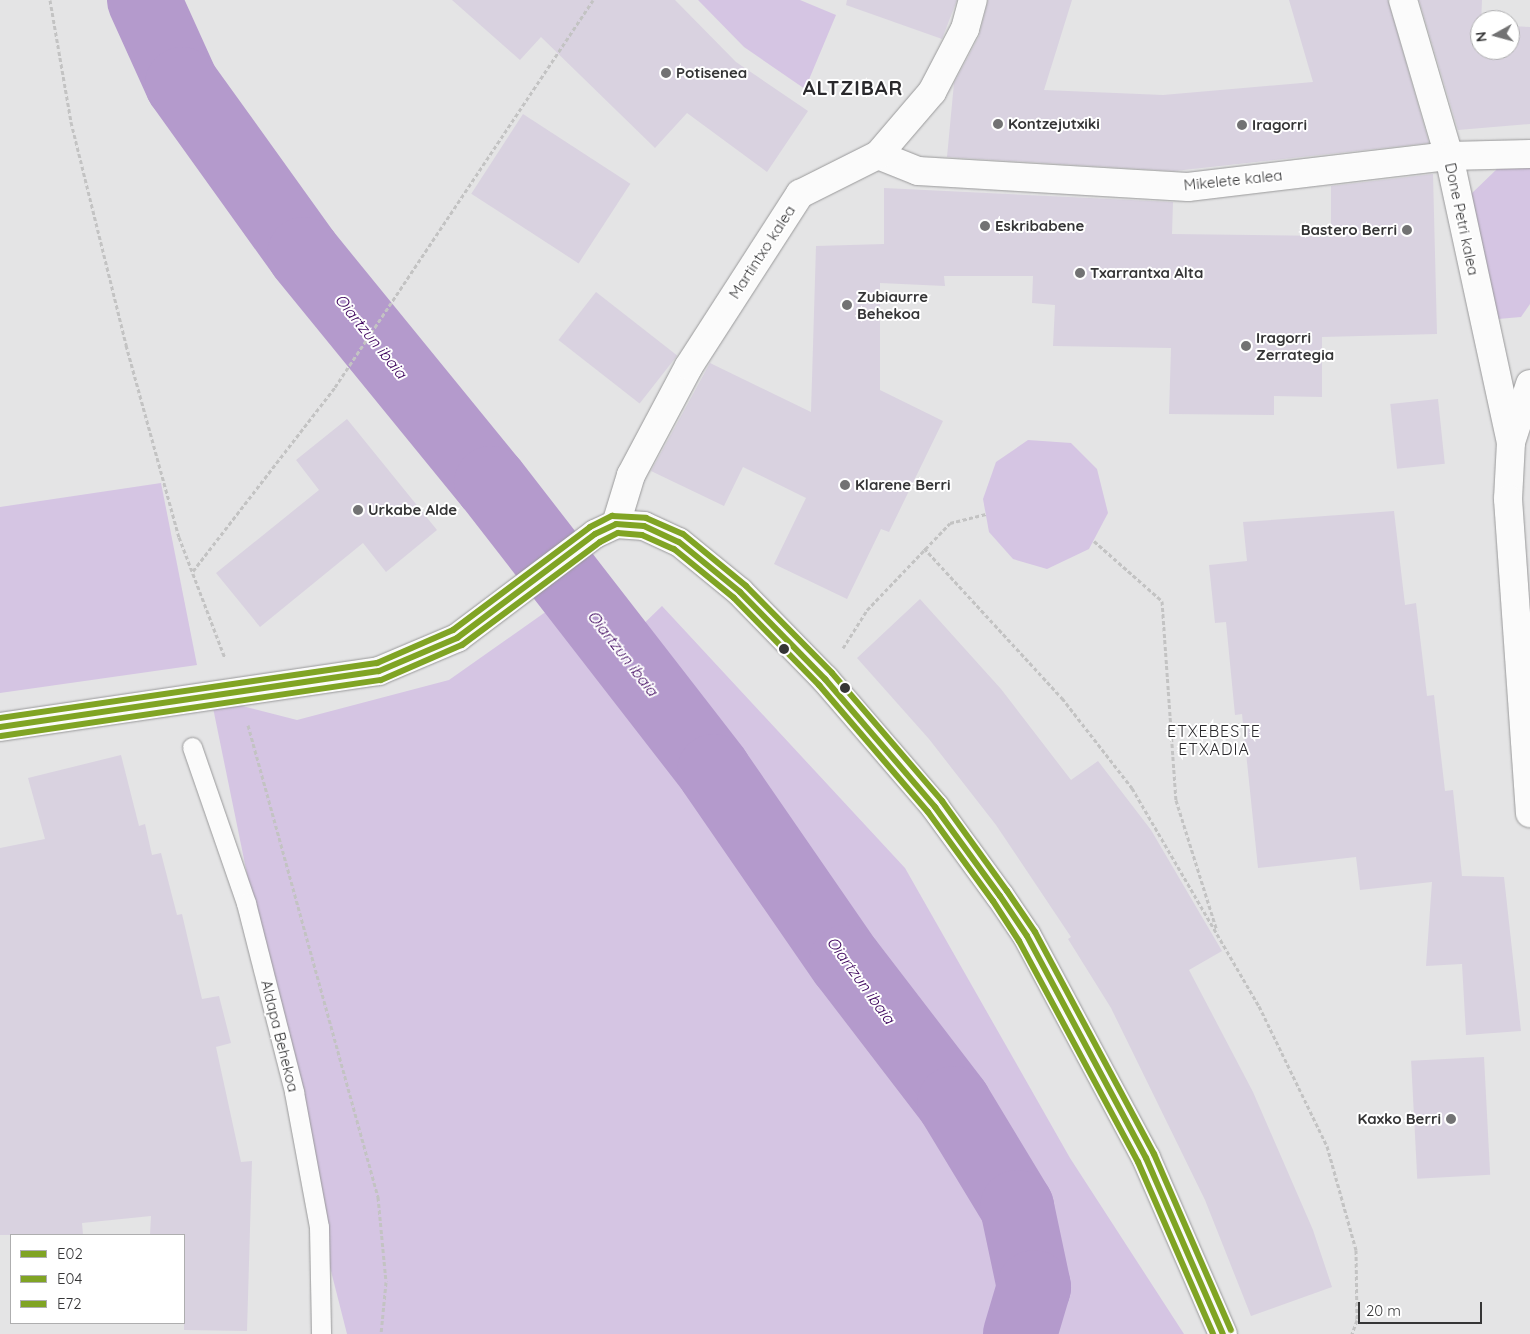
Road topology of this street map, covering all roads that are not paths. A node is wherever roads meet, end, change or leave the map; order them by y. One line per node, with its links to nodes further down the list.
1 (973, 0): 4 (street, Martintxo kalea)
2 (1403, 0): 5 (street, Done Petri kalea)
3 (1530, 154): 5 (street, Mikelete kalea)
4 (878, 155): 5 (street, Mikelete kalea); 8 (street, Martintxo kalea)
5 (1449, 156): 7 (street, Done Petri kalea)
6 (1530, 384): 7 (street, Done Petri kalea)
7 (1511, 442): 11 (street, Done Petri kalea)
8 (616, 524): 9 (street); 13 (street)
9 (0, 727)
10 (192, 747): 12 (lane, Aldapa Behekoa)
11 (1530, 802)
12 (321, 1334)
13 (1222, 1334)

